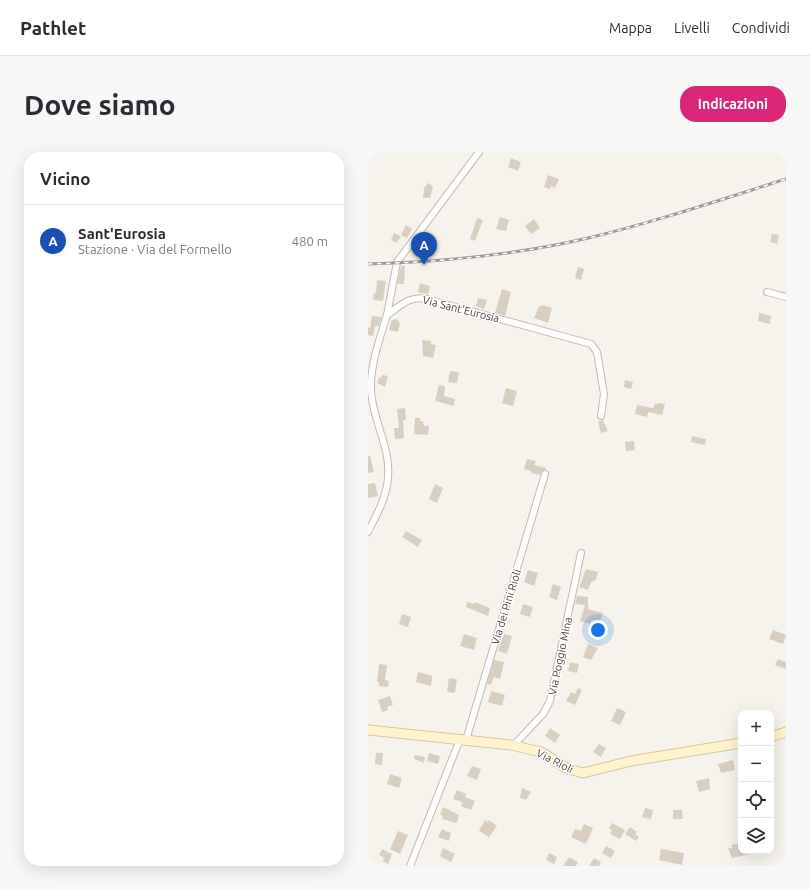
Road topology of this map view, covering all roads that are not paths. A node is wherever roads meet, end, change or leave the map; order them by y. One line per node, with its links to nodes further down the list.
1 (478, 152): 4 (street)
2 (767, 292): 3 (street)
3 (786, 297)
4 (387, 315): 5 (street, Via Sant'Eurosia); 7 (street)
5 (601, 416)
6 (545, 474): 12 (street, Via dei Pini Rioli)
7 (368, 532)
8 (581, 553): 14 (street, Via Poggio Mina)
9 (368, 730): 12 (main road, Via Rioli)
10 (786, 732): 11 (main road)
11 (774, 736)
12 (463, 740): 14 (main road, Via Rioli); 15 (street, Via dei Pini Rioli)
13 (738, 743): 14 (main road, Via Rioli)
14 (514, 745)
15 (410, 866)

